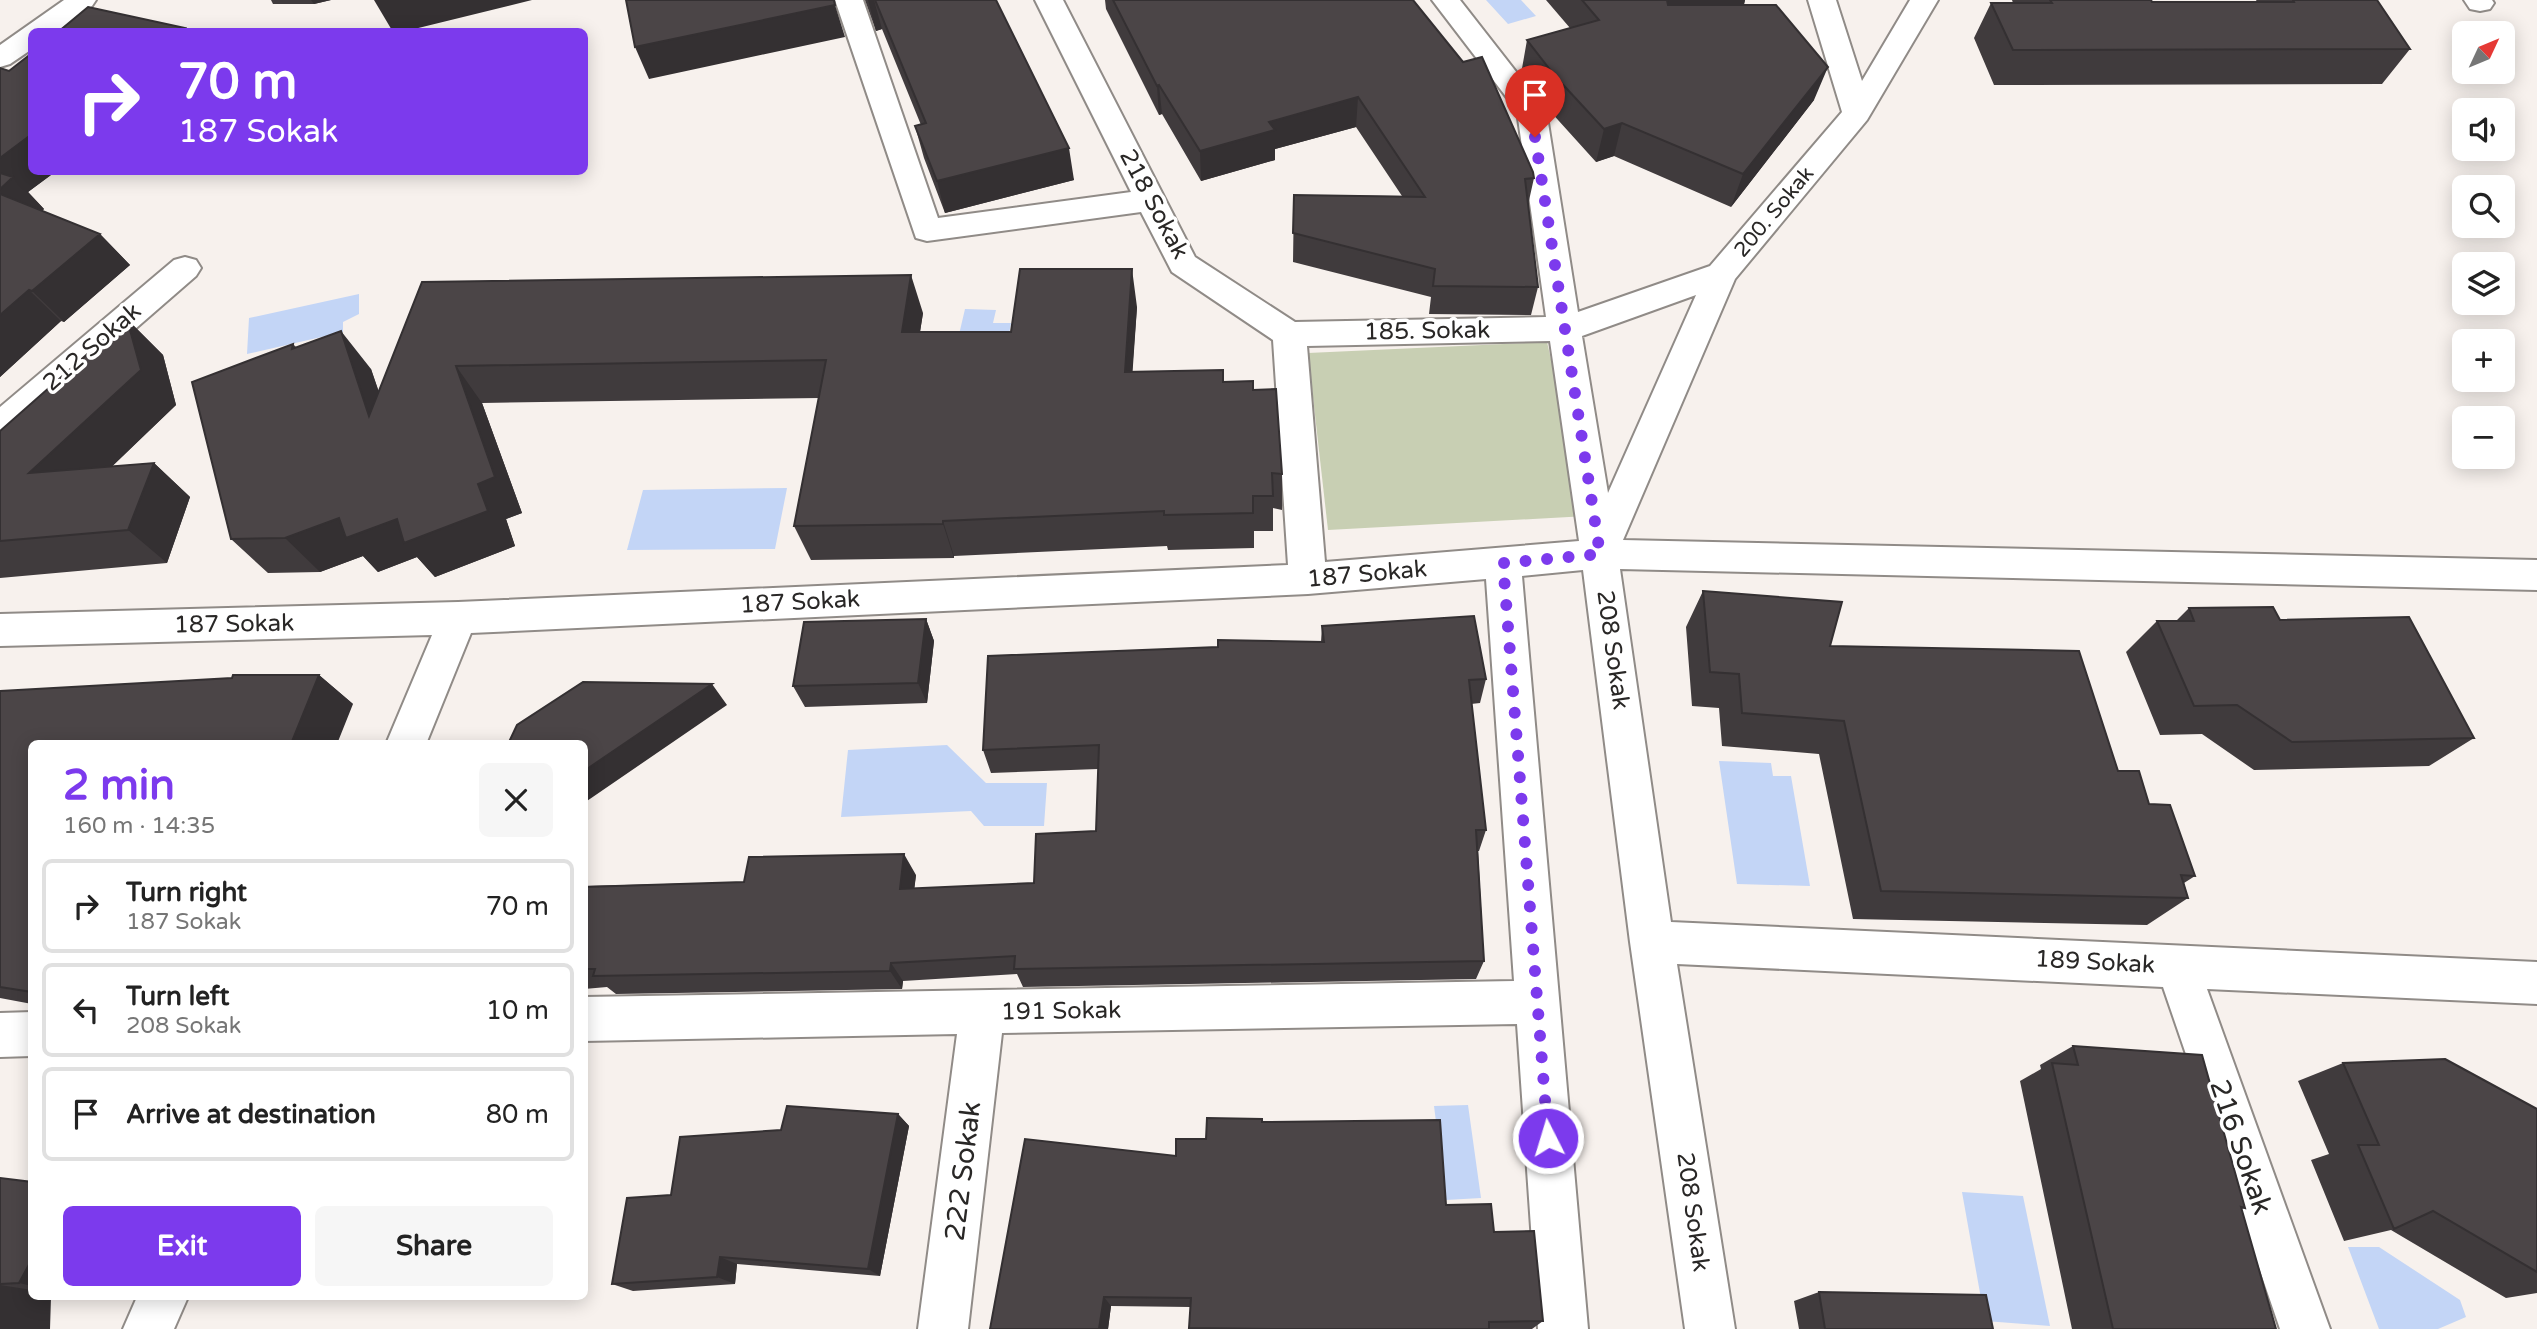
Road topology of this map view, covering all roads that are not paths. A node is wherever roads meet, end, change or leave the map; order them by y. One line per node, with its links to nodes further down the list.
1 (82, 0): 7 (street)
2 (849, 0): 11 (street)
3 (1049, 0): 11 (street, 218 Sokak)
4 (1446, 0): 14 (street, 208 Sokak)
5 (1822, 0): 10 (street)
6 (1924, 0): 10 (street, 200. Sokak)
7 (43, 28)
8 (28, 38): 9 (street)
9 (0, 58)
10 (1857, 113): 13 (street, 200. Sokak)
11 (1151, 200): 15 (street, 218 Sokak)
12 (185, 268): 16 (street, 212 Sokak)
13 (1721, 274): 14 (street, 200. Sokak); 17 (street)
14 (1565, 328): 15 (street, 185. Sokak); 17 (street, 208 Sokak)
15 (1289, 334): 20 (street)
16 (0, 427)
17 (1600, 554): 18 (street, 187 Sokak); 19 (street, 187 Sokak); 24 (street, 208 Sokak)
18 (1503, 563): 20 (street, 187 Sokak); 27 (street)
19 (2537, 575)
20 (1308, 579): 21 (street, 187 Sokak)
21 (458, 618): 22 (street, 187 Sokak); 23 (street)
22 (0, 630)
23 (408, 740)
24 (1652, 942): 25 (street, 189 Sokak); 36 (street, 208 Sokak)
25 (2177, 965): 26 (street, 189 Sokak); 37 (street, 216 Sokak)
26 (2537, 983)
27 (1537, 1002): 28 (street, 191 Sokak); 35 (street)
28 (982, 1012): 29 (street, 191 Sokak); 34 (street, 222 Sokak)
29 (588, 1019)
30 (28, 1034): 31 (street)
31 (0, 1035)
32 (162, 1300): 33 (street)
33 (148, 1329)
34 (943, 1329)
35 (1563, 1329)
36 (1710, 1329)
37 (2305, 1329)

